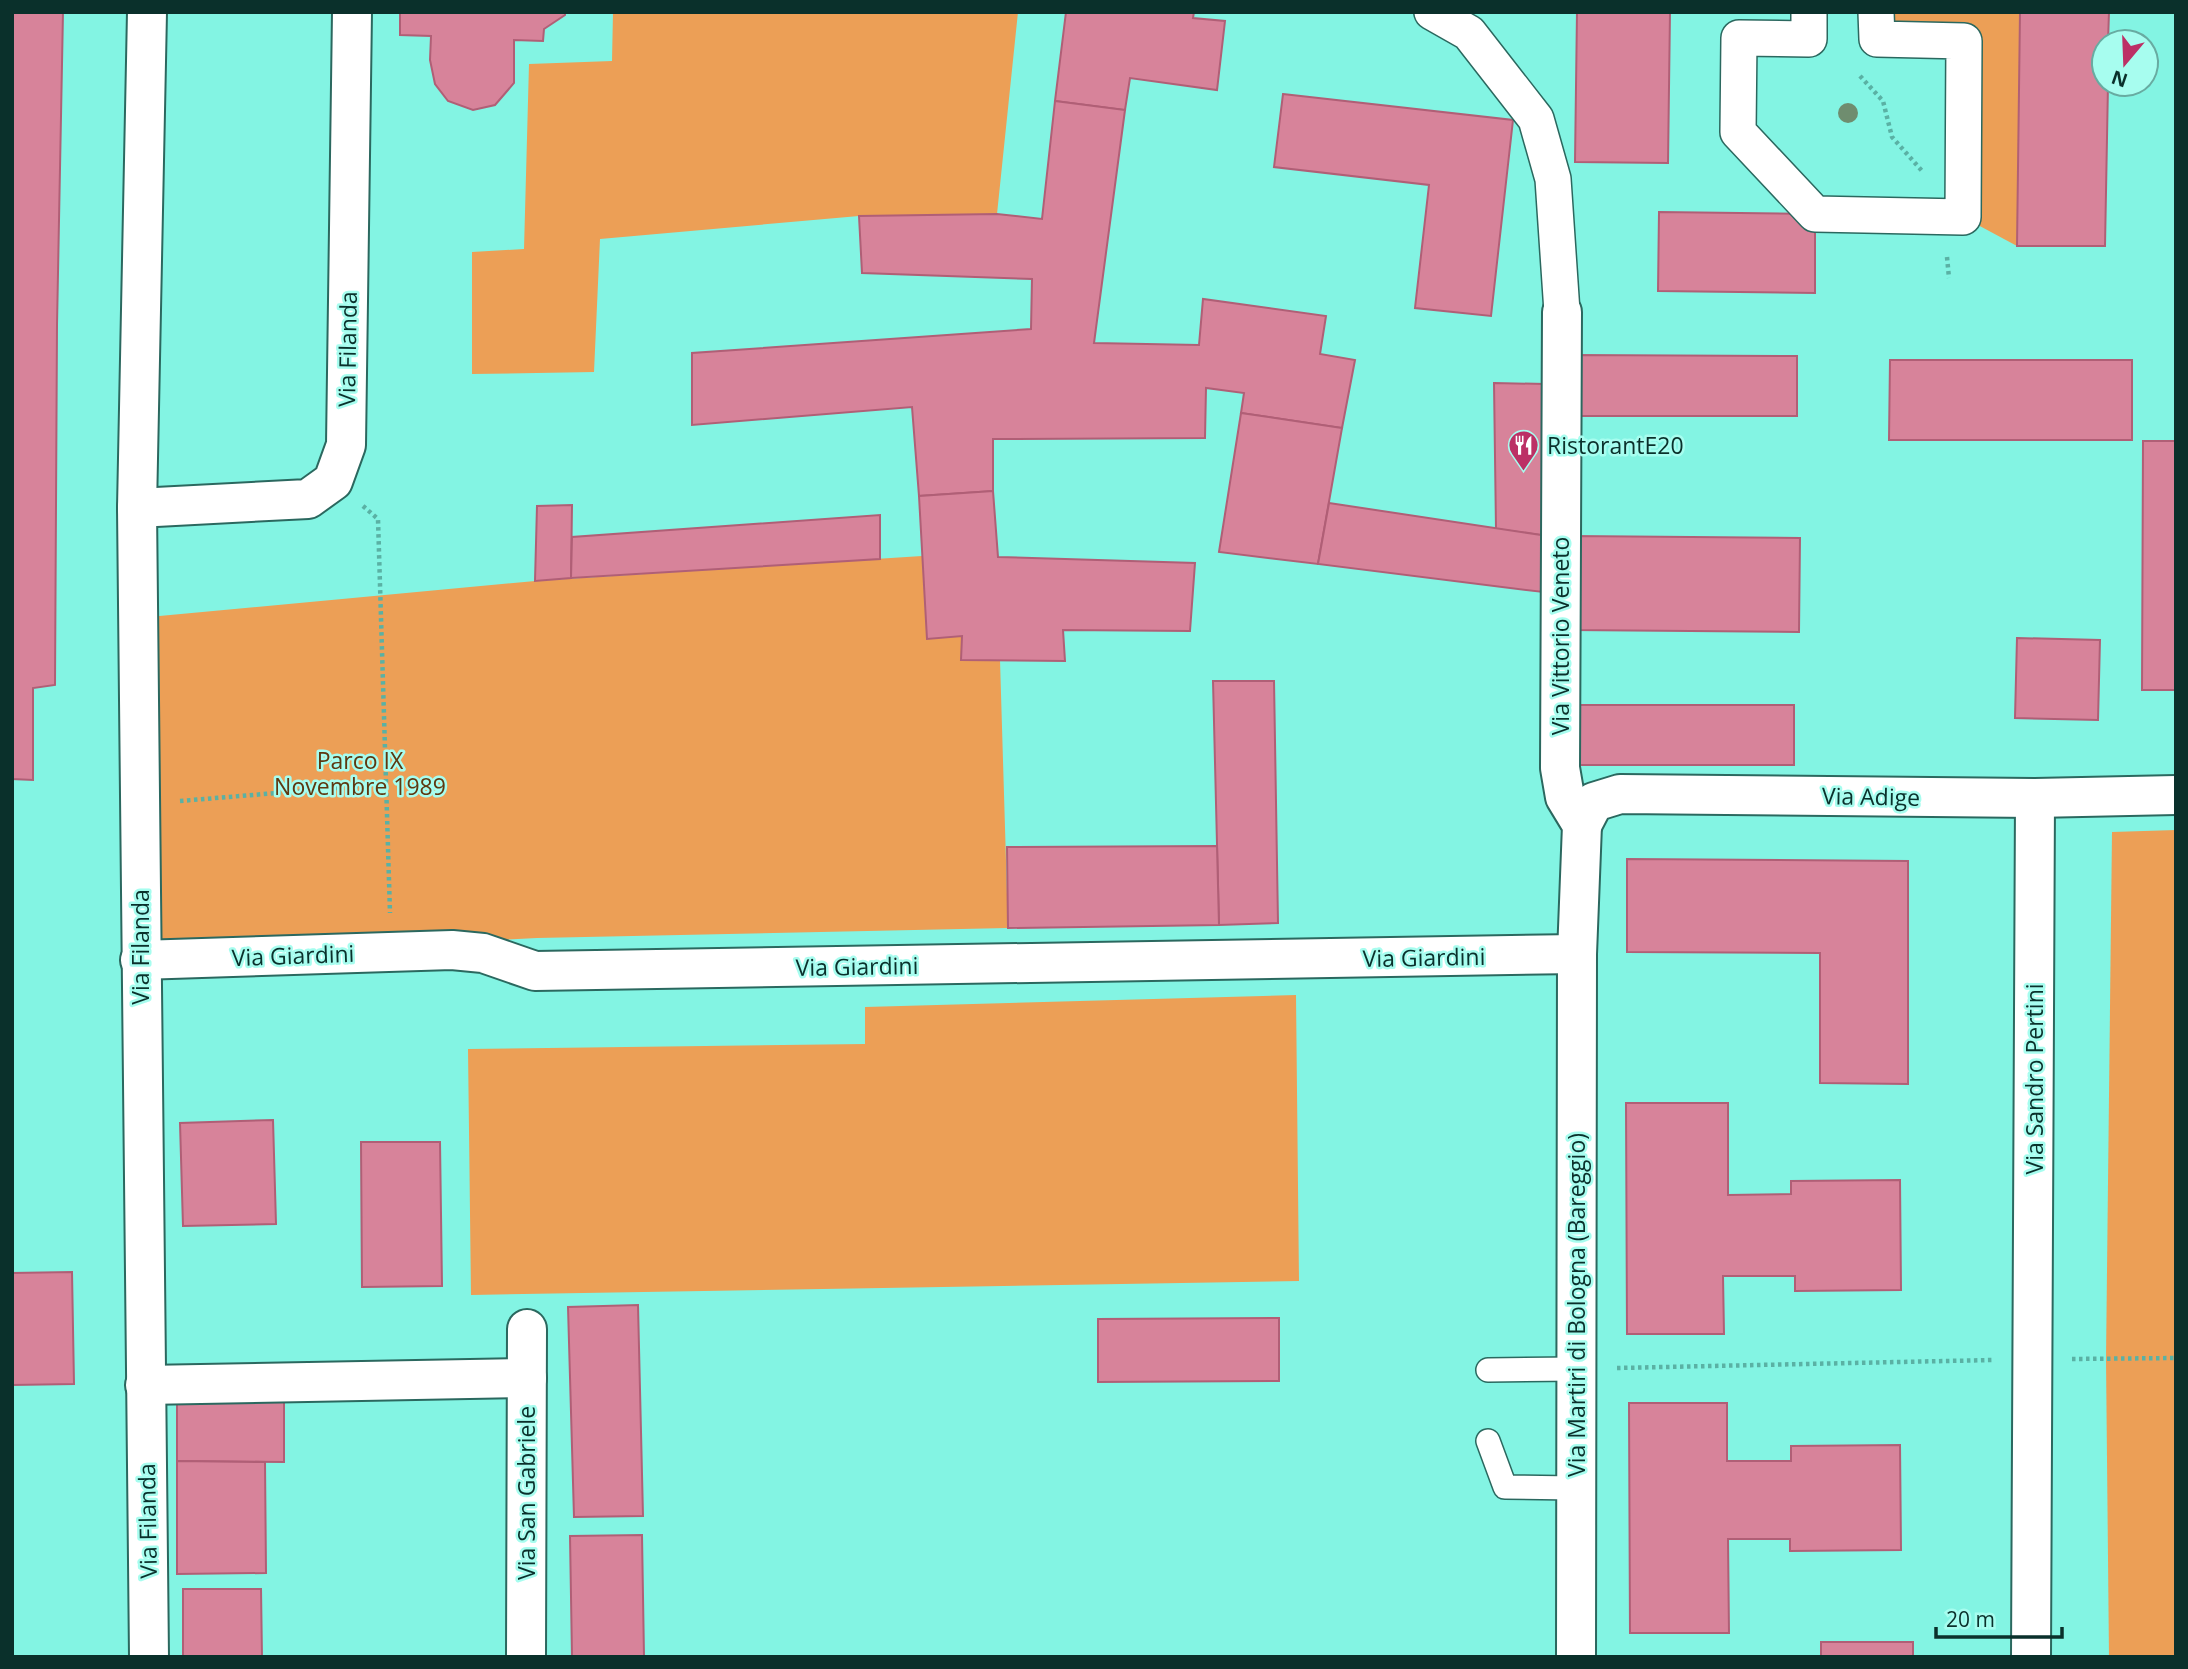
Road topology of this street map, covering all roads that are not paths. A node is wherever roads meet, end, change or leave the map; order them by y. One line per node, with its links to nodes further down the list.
1 (147, 12): 7 (street, Via Filanda)
2 (352, 12): 7 (street, Via Filanda)
3 (1432, 12): 6 (street)
4 (1809, 12): 5 (street)
5 (1876, 12)
6 (1562, 312): 10 (street, Via Vittorio Veneto)
7 (137, 508): 12 (street, Via Filanda)
8 (2176, 795): 9 (street, Via Adige)
9 (2035, 798): 10 (street, Via Adige); 23 (street, Via Sandro Pertini)
10 (1582, 825): 11 (street)
11 (1577, 954): 12 (street, Via Giardini); 14 (street, Via Martiri di Bologna (Bareggio))
12 (140, 960): 17 (street, Via Filanda)
13 (527, 1329): 16 (street, Via San Gabriele)
14 (1576, 1369): 15 (lane); 19 (street, Via Martiri di Bologna (Bareggio))
15 (1488, 1370)
16 (527, 1378): 17 (street); 21 (street, Via San Gabriele)
17 (145, 1385): 20 (street, Via Filanda)
18 (1488, 1441): 19 (lane)
19 (1575, 1488): 22 (street, Via Martiri di Bologna (Bareggio))
20 (149, 1657)
21 (526, 1657)
22 (1576, 1657)
23 (2031, 1657)

